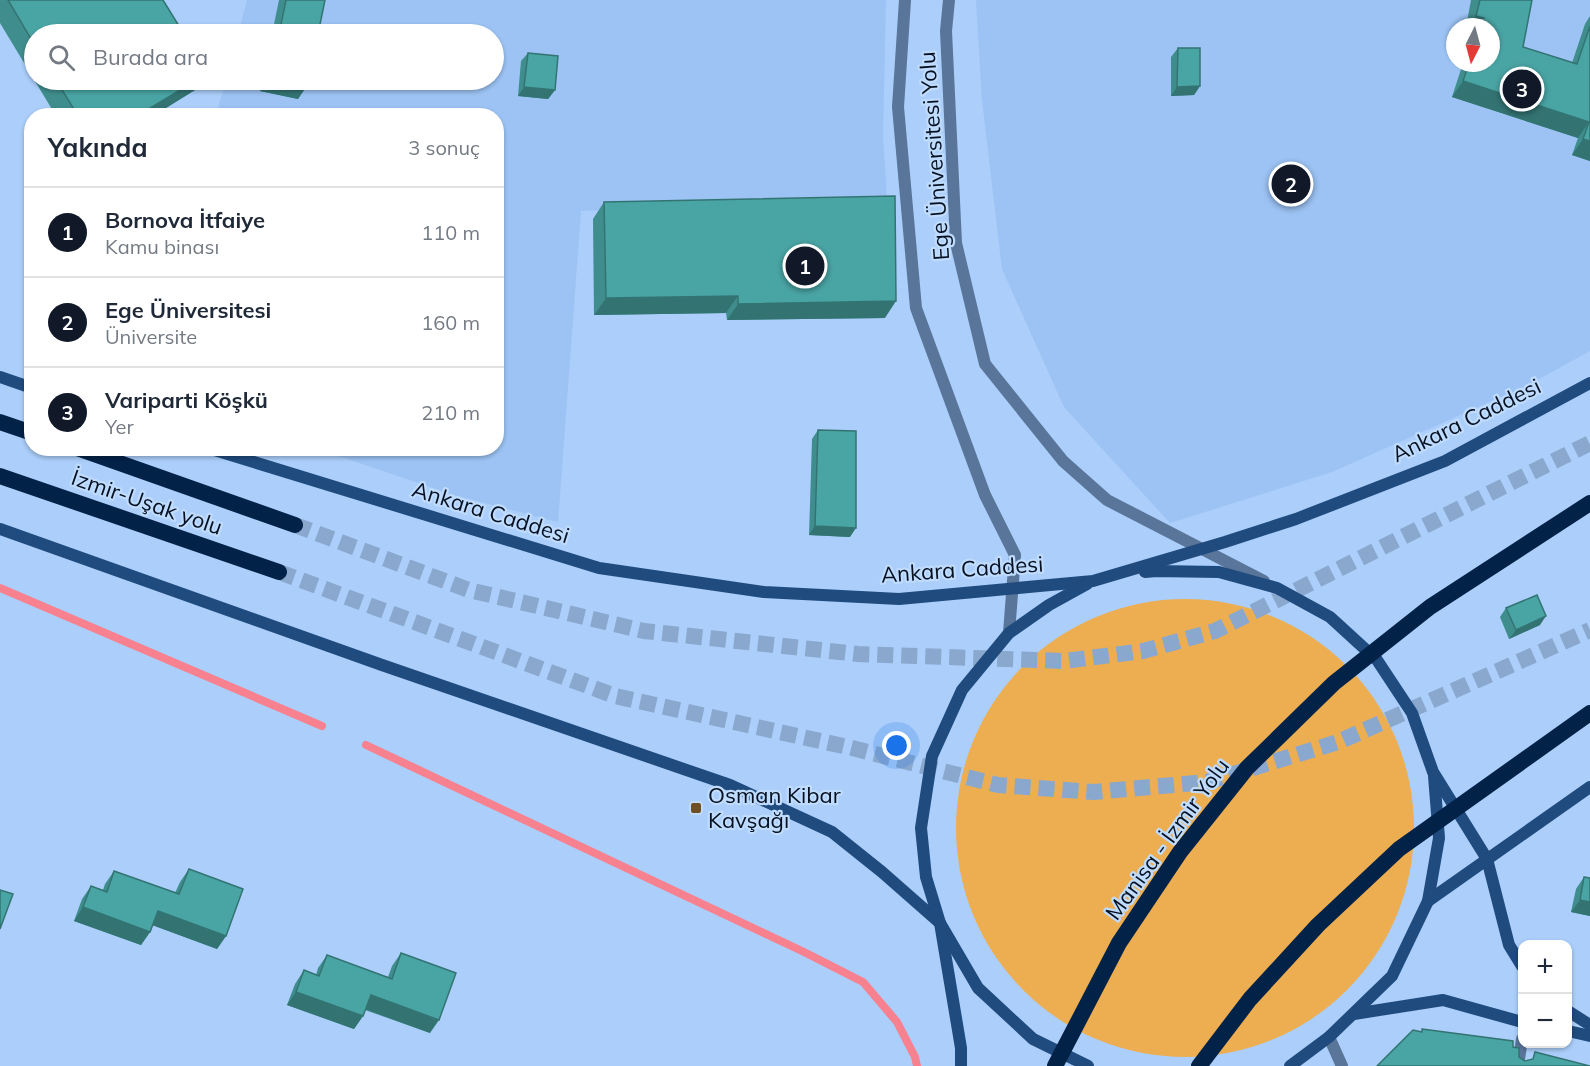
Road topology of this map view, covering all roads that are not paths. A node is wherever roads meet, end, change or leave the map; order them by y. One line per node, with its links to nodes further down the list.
1 (905, 0): 18 (street, Ege Üniversitesi Yolu)
2 (949, 0): 14 (street, Ege Üniversitesi Yolu)
3 (0, 377): 5 (main road)
4 (1590, 383): 14 (main road, Ankara Caddesi)
5 (24, 385)
6 (0, 422): 7 (highway)
7 (24, 430)
8 (100, 456): 12 (highway)
9 (234, 456): 18 (main road, Ankara Caddesi)
10 (0, 476): 15 (highway, İzmir-Uşak yolu)
11 (1590, 503): 37 (highway, Manisa - İzmir Yolu, bridge)
12 (295, 525)
13 (0, 529): 25 (main road)
14 (1200, 550): 16 (main road, Ankara Caddesi); 17 (street, Ege Üniversitesi Yolu)
15 (279, 572)
16 (1093, 581): 17 (main road); 18 (main road, Ankara Caddesi); 19 (main road)
17 (1277, 588): 21 (main road)
18 (1012, 590): 19 (street, Ege Üniversitesi Yolu)
19 (1009, 633): 25 (main road)
20 (1590, 713): 39 (highway, bridge)
21 (1433, 772): 23 (main road); 24 (main road)
22 (1590, 787): 23 (main road)
23 (1487, 859): 24 (main road); 26 (main road)
24 (1428, 901): 27 (main road)
25 (940, 923): 36 (main road); 38 (main road)
26 (1518, 960)
27 (1354, 1014): 29 (main road); 33 (main road)
28 (1572, 1014): 30 (main road)
29 (1518, 1021)
30 (1590, 1025)
31 (1572, 1032): 32 (main road)
32 (1590, 1036)
33 (1329, 1037): 35 (main road); 41 (street)
34 (1521, 1048): 42 (street)
35 (1292, 1064): 40 (main road)
36 (961, 1066)
37 (1055, 1066)
38 (1088, 1066)
39 (1199, 1066)
40 (1278, 1066)
41 (1342, 1066)
42 (1518, 1066)

